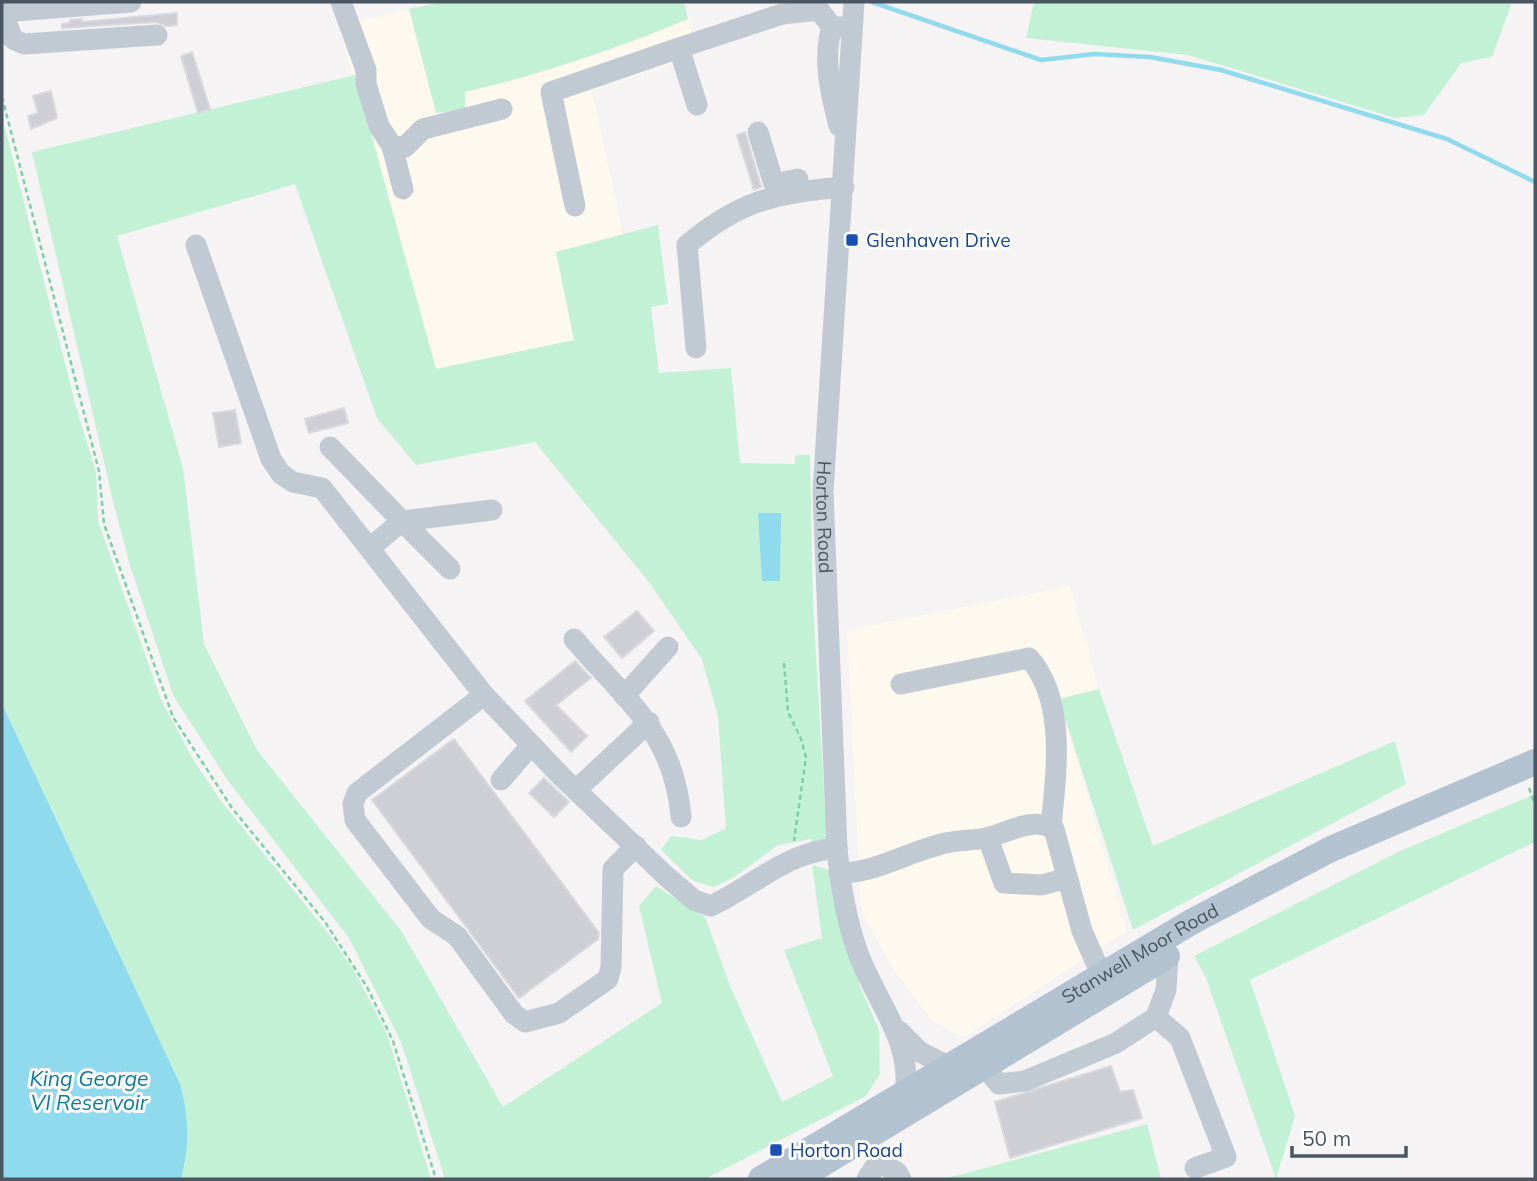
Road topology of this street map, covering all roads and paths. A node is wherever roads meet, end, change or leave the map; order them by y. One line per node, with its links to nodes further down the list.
1 (131, 2): 4 (street)
2 (341, 2): 12 (street)
3 (854, 2): 5 (street, Horton Road)
4 (2, 12): 6 (street)
5 (842, 27): 7 (street); 13 (street, Horton Road)
6 (157, 35)
7 (679, 48): 9 (street); 15 (street)
8 (2, 97): 51 (path)
9 (696, 106)
10 (502, 109): 12 (street)
11 (758, 132): 13 (street)
12 (392, 146): 14 (street)
13 (844, 180): 17 (street); 38 (street, Horton Road)
14 (403, 189)
15 (575, 206)
16 (196, 245): 21 (street)
17 (695, 348)
18 (330, 447): 20 (street)
19 (492, 510): 20 (street)
20 (402, 520): 21 (street); 22 (street)
21 (370, 548): 27 (street)
22 (450, 569)
23 (574, 639): 28 (street)
24 (668, 647): 28 (street)
25 (784, 663): 39 (path)
26 (901, 684): 35 (street)
27 (484, 695): 30 (street); 37 (street)
28 (624, 696): 29 (street)
29 (649, 722): 33 (street); 34 (street)
30 (531, 745): 31 (street); 33 (street)
31 (501, 780)
32 (1533, 783): 42 (main road, Stanwell Moor Road); 43 (main road, Stanwell Moor Road)
33 (576, 790): 37 (street)
34 (681, 817)
35 (1051, 827): 36 (street); 41 (street)
36 (988, 838): 40 (street); 41 (street)
37 (636, 846): 39 (street)
38 (837, 848): 39 (street); 40 (street, Horton Road)
39 (794, 858)
40 (839, 873): 45 (street, Horton Road)
41 (1067, 878): 43 (street)
42 (1168, 956): 44 (street); 47 (main road, Stanwell Moor Road)
43 (1101, 974): 46 (main road, Stanwell Moor Road)
44 (1156, 1017): 47 (street); 49 (street)
45 (893, 1025): 46 (street, Horton Road); 48 (street, Horton Road)
46 (948, 1066): 48 (main road, Stanwell Moor Road)
47 (984, 1066): 53 (main road, Stanwell Moor Road)
48 (905, 1093): 52 (main road, Stanwell Moor Road)
49 (1195, 1168)
50 (872, 1170): 54 (street)
51 (436, 1179)
52 (761, 1179)
53 (797, 1179)
54 (901, 1179)

